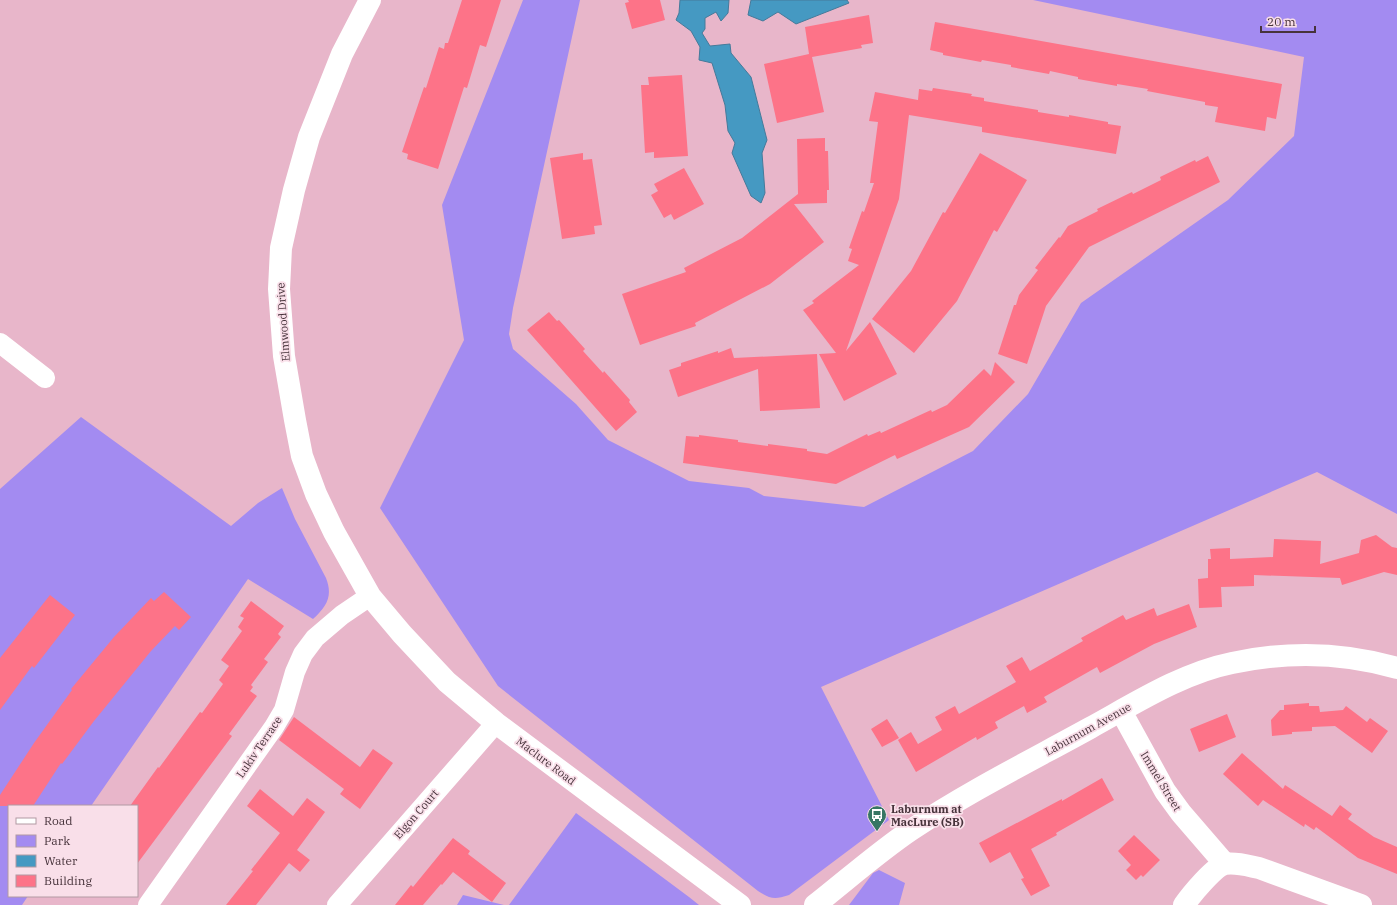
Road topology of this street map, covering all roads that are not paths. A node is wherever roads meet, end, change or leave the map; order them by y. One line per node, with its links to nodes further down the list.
1 (370, 0): 4 (street, Elmwood Drive)
2 (0, 343): 3 (street)
3 (45, 378)
4 (370, 596): 7 (street, Maclure Road); 9 (street, Lukiv Terrace)
5 (1397, 668): 6 (street, Laburnum Avenue)
6 (1121, 711): 8 (street, Immel Street); 12 (street, Laburnum Avenue)
7 (496, 723): 10 (street, Elgon Court); 11 (street, Maclure Road)
8 (1224, 864): 13 (street); 14 (street)
9 (148, 905)
10 (337, 905)
11 (740, 905)
12 (815, 905)
13 (1184, 905)
14 (1361, 905)

